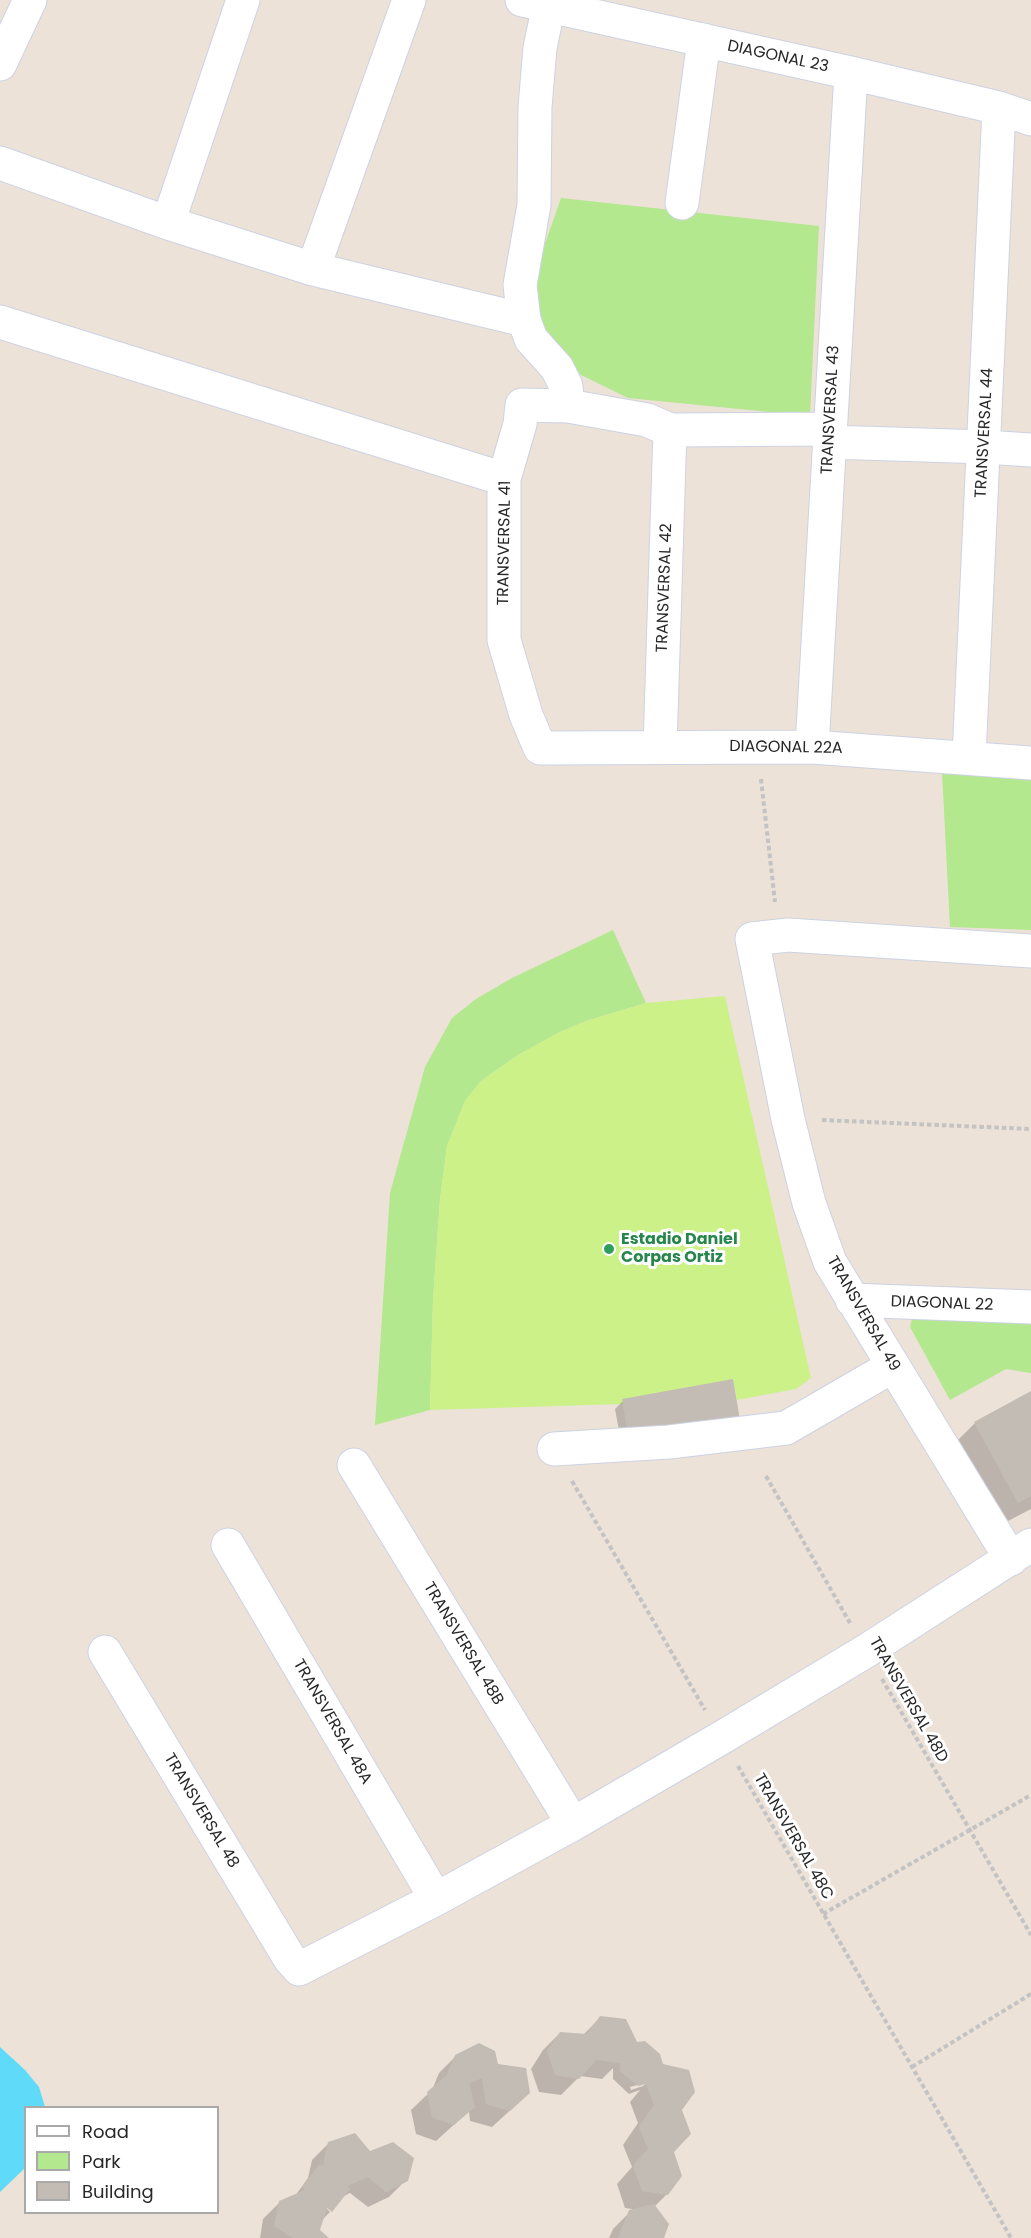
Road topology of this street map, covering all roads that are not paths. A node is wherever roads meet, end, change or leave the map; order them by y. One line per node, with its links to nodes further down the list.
1 (30, 0): 6 (street)
2 (243, 0): 12 (street)
3 (409, 0): 13 (street)
4 (540, 2): 5 (street, DIAGONAL 23); 14 (street)
5 (704, 40): 7 (street, DIAGONAL 23); 11 (street)
6 (0, 64)
7 (851, 73): 8 (street, DIAGONAL 23); 18 (street, TRANSVERSAL 43)
8 (999, 108): 9 (street, DIAGONAL 23); 19 (street, TRANSVERSAL 44)
9 (1031, 119)
10 (0, 163): 12 (street)
11 (682, 203)
12 (168, 223): 13 (street)
13 (313, 269): 14 (street)
14 (524, 320): 16 (street)
15 (0, 322): 21 (street)
16 (568, 406): 17 (street); 21 (street, TRANSVERSAL 41)
17 (670, 430): 18 (street); 22 (street, TRANSVERSAL 42)
18 (830, 436): 19 (street); 23 (street, TRANSVERSAL 43)
19 (985, 447): 20 (street); 25 (street, TRANSVERSAL 44)
20 (1031, 450)
21 (504, 479): 24 (street, TRANSVERSAL 41)
22 (660, 747): 23 (street, DIAGONAL 22A); 24 (street, DIAGONAL 22A)
23 (812, 747): 25 (street, DIAGONAL 22A)
24 (540, 748)
25 (969, 757): 26 (street, DIAGONAL 22A)
26 (1031, 763)
27 (1031, 951): 28 (street, TRANSVERSAL 49)
28 (852, 1300): 29 (street, DIAGONAL 22); 30 (street, TRANSVERSAL 49)
29 (1031, 1307)
30 (893, 1366): 31 (street); 34 (street, TRANSVERSAL 49)
31 (554, 1449)
32 (354, 1465): 36 (street, TRANSVERSAL 48B)
33 (228, 1545): 37 (street, TRANSVERSAL 48A)
34 (1021, 1552): 36 (street)
35 (105, 1652): 37 (street, TRANSVERSAL 48)
36 (573, 1824): 37 (street)
37 (436, 1899)

